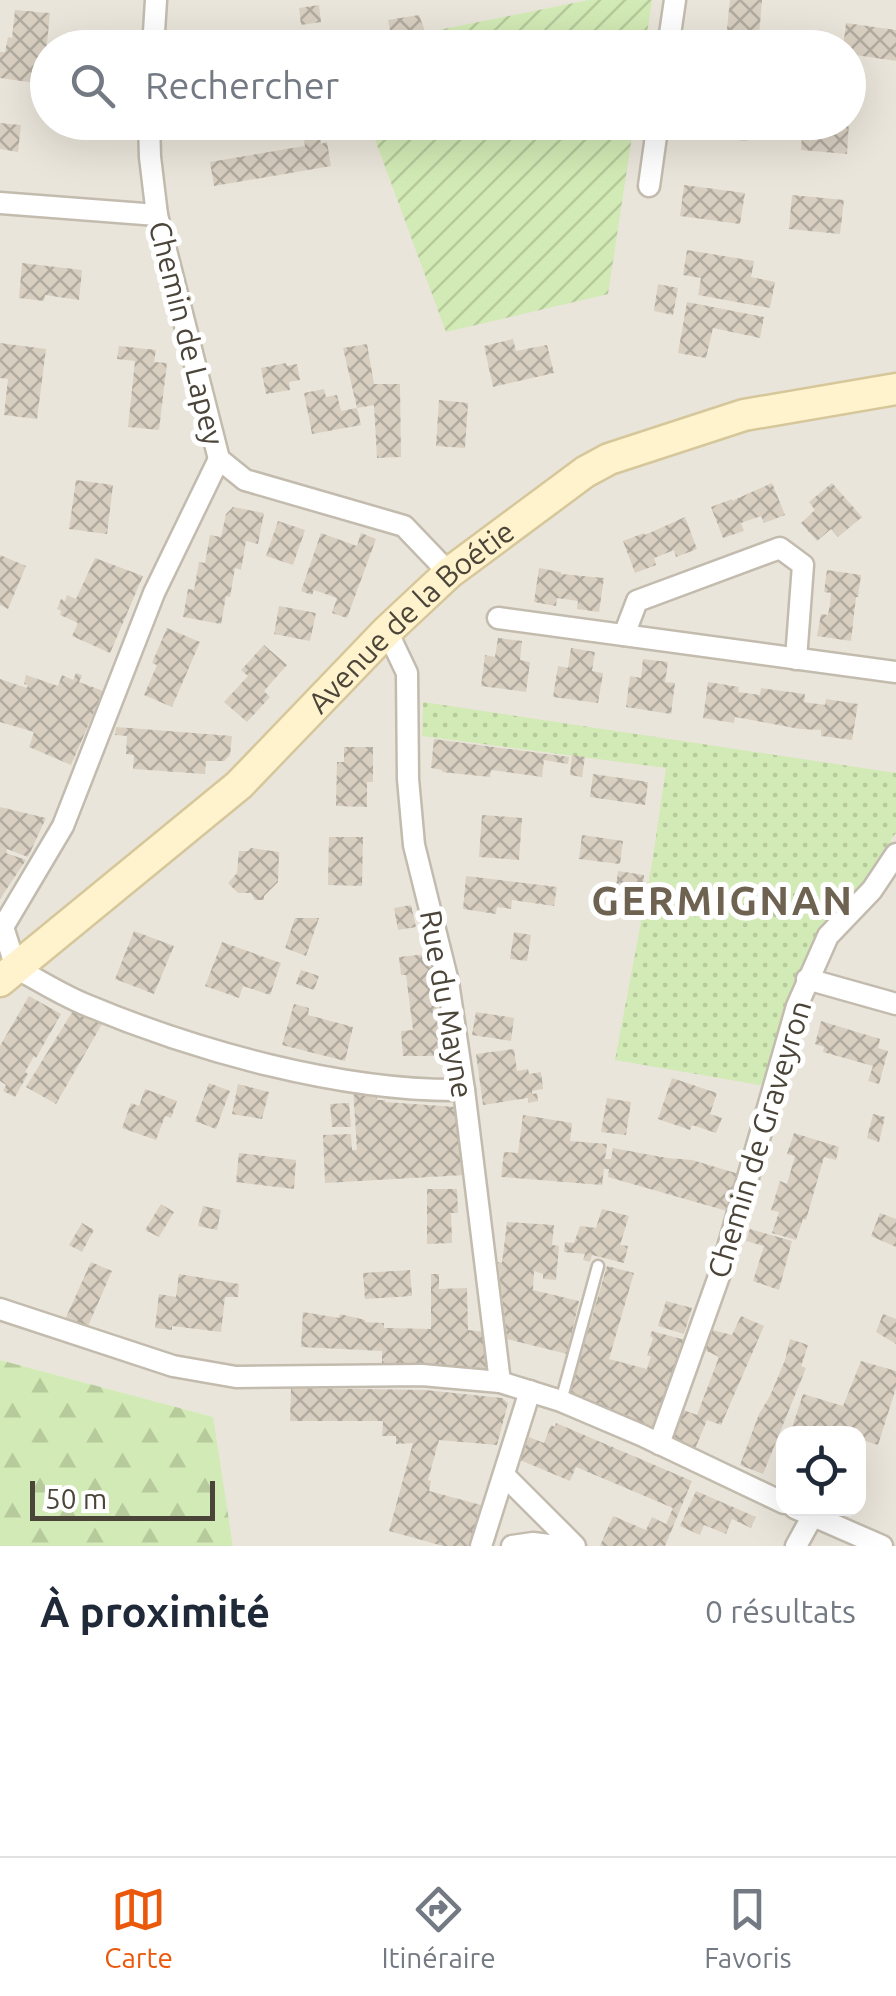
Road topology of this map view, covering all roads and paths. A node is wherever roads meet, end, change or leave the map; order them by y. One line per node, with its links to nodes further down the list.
1 (156, 0): 3 (street)
2 (675, 0): 4 (street)
3 (154, 30)
4 (671, 30)
5 (150, 140): 9 (street, Chemin de Lapey)
6 (655, 140): 7 (street)
7 (649, 186)
8 (0, 203): 9 (street)
9 (157, 215): 12 (street, Chemin de Lapey)
10 (896, 389): 11 (street); 13 (main road, Avenue de la Boétie)
11 (896, 400)
12 (218, 458): 13 (street, Chemin de Lapey); 20 (street)
13 (449, 573): 15 (main road, Avenue de la Boétie)
14 (498, 618): 16 (street)
15 (387, 631): 20 (main road, Avenue de la Boétie); 23 (street, Rue du Mayne)
16 (624, 635): 17 (street); 17 (street)
17 (796, 659): 18 (street)
18 (896, 672)
19 (896, 854): 21 (street, Chemin de Graveyron)
20 (8, 975): 23 (street)
21 (808, 980): 22 (street); 29 (street, Chemin de Graveyron)
22 (896, 1004)
23 (464, 1090): 26 (street, Rue du Mayne)
24 (598, 1266): 28 (lane)
25 (0, 1310): 26 (street)
26 (500, 1382): 27 (street)
27 (530, 1392): 28 (street); 30 (street)
28 (560, 1402): 29 (street)
29 (659, 1444): 31 (street)
30 (504, 1475): 34 (street); 37 (street)
31 (776, 1499)
32 (803, 1516): 38 (street)
33 (813, 1516): 39 (street)
34 (482, 1546)
35 (512, 1546): 36 (street)
36 (558, 1546)
37 (575, 1546)
38 (796, 1546)
39 (882, 1546)

